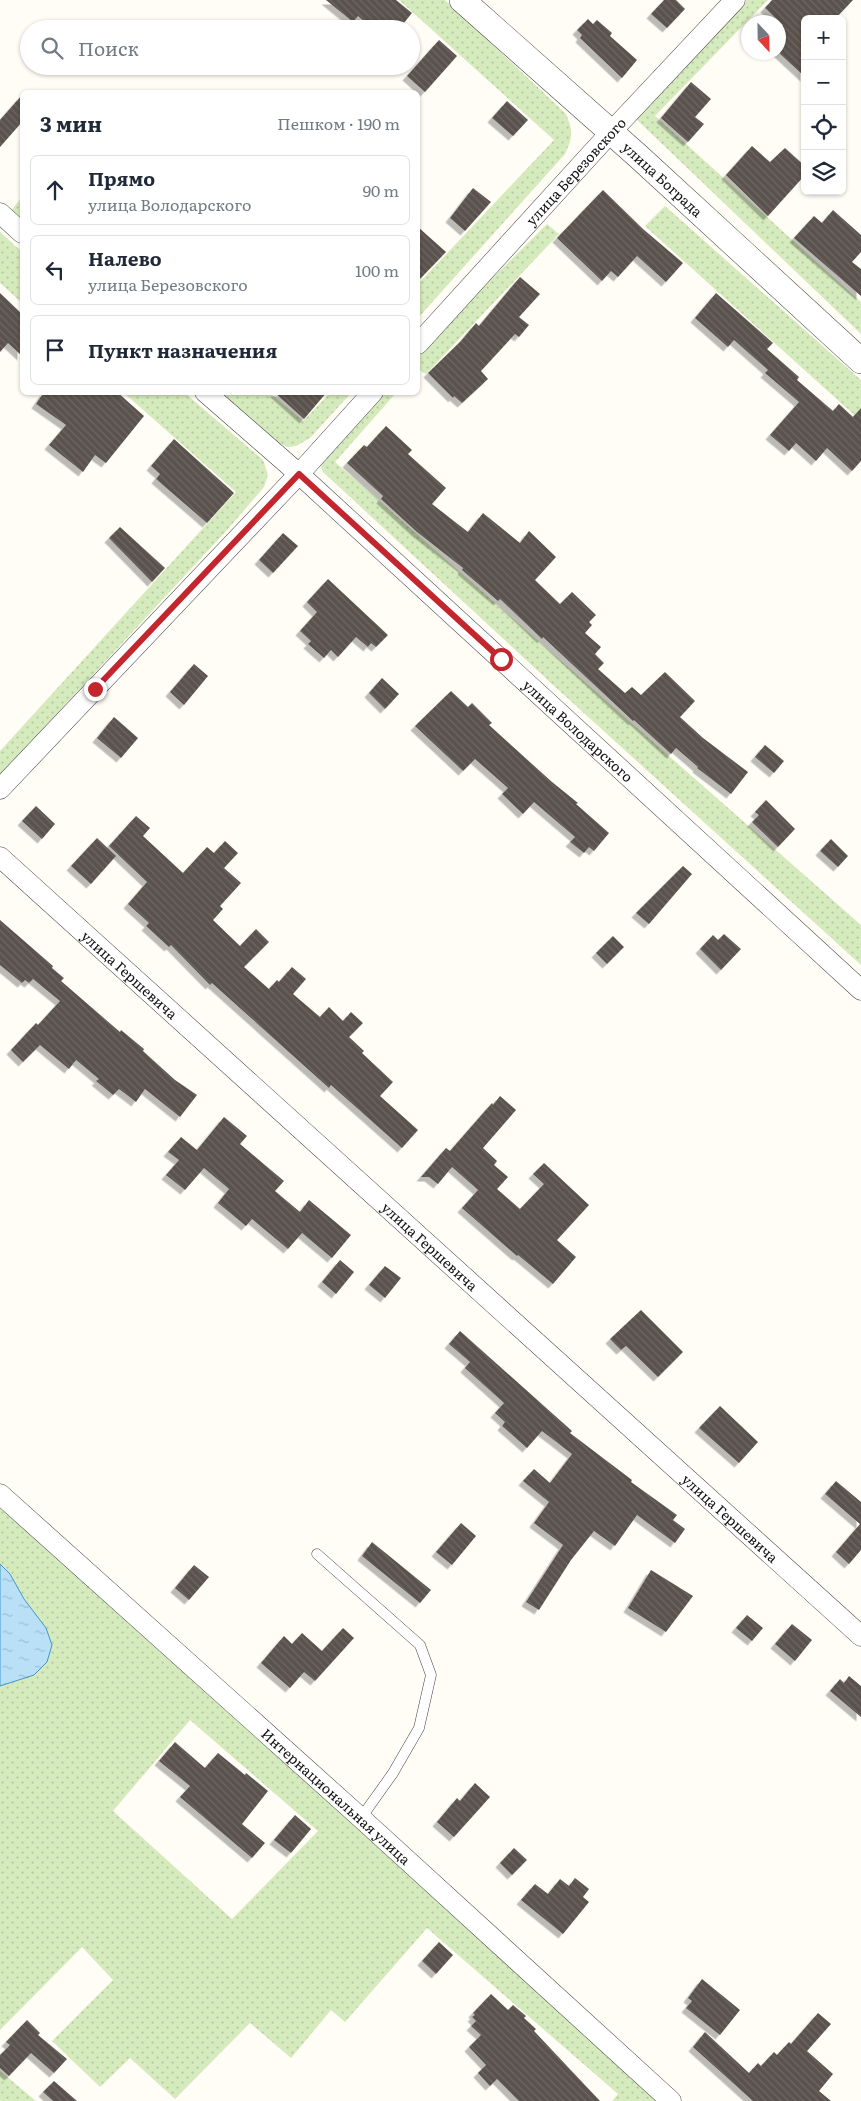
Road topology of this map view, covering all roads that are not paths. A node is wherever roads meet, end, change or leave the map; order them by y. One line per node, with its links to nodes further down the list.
1 (462, 0): 3 (street, улица Бограда)
2 (735, 0): 3 (street, улица Березовского)
3 (610, 132): 6 (street, улица Березовского); 7 (street, улица Бограда)
4 (0, 213): 5 (street)
5 (20, 231)
6 (420, 342)
7 (861, 361)
8 (208, 395): 10 (street, улица Володарского)
9 (371, 395): 10 (street)
10 (299, 474): 11 (street); 13 (street, улица Володарского)
11 (0, 789)
12 (0, 857): 16 (street, улица Гершевича)
13 (861, 990)
14 (0, 1494): 17 (street, Интернациональная улица)
15 (316, 1554): 17 (lane)
16 (861, 1636)
17 (361, 1818): 18 (street, Интернациональная улица)
18 (671, 2101)

